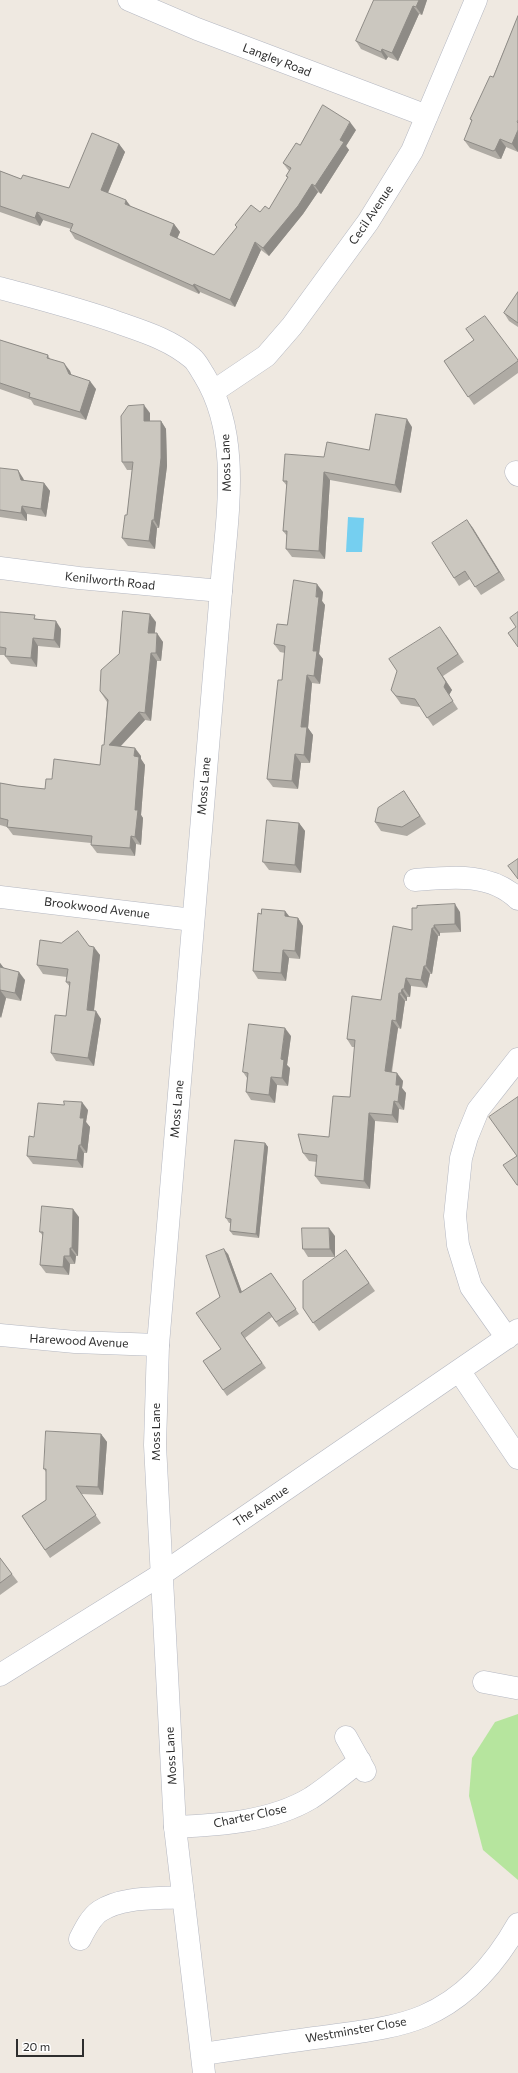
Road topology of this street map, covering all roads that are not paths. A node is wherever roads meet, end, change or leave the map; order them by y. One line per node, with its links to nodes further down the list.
1 (129, 0): 3 (street, Langley Road)
2 (476, 0): 3 (street, Cecil Avenue)
3 (427, 116): 5 (street, Cecil Avenue)
4 (0, 288): 5 (street, Moss Lane)
5 (214, 391): 7 (street, Moss Lane)
6 (0, 568): 7 (street, Kenilworth Road)
7 (221, 591): 11 (street, Moss Lane)
8 (415, 880): 10 (street)
9 (0, 897): 11 (street, Brookwood Avenue)
10 (518, 899)
11 (193, 920): 15 (street, Moss Lane)
12 (518, 1060): 13 (street)
13 (512, 1334): 16 (street, The Avenue)
14 (0, 1336): 15 (street, Harewood Avenue)
15 (158, 1344): 18 (street, Moss Lane)
16 (460, 1372): 17 (street); 18 (street, The Avenue)
17 (518, 1458)
18 (162, 1574): 19 (street, The Avenue); 23 (street, Moss Lane)
19 (0, 1675)
20 (484, 1682): 21 (street)
21 (517, 1686)
22 (346, 1737): 23 (street, Charter Close)
23 (174, 1826): 24 (street, Moss Lane)
24 (183, 1897): 26 (street); 27 (street, Moss Lane)
25 (518, 1924): 27 (street, Westminster Close)
26 (80, 1938)
27 (204, 2063)

